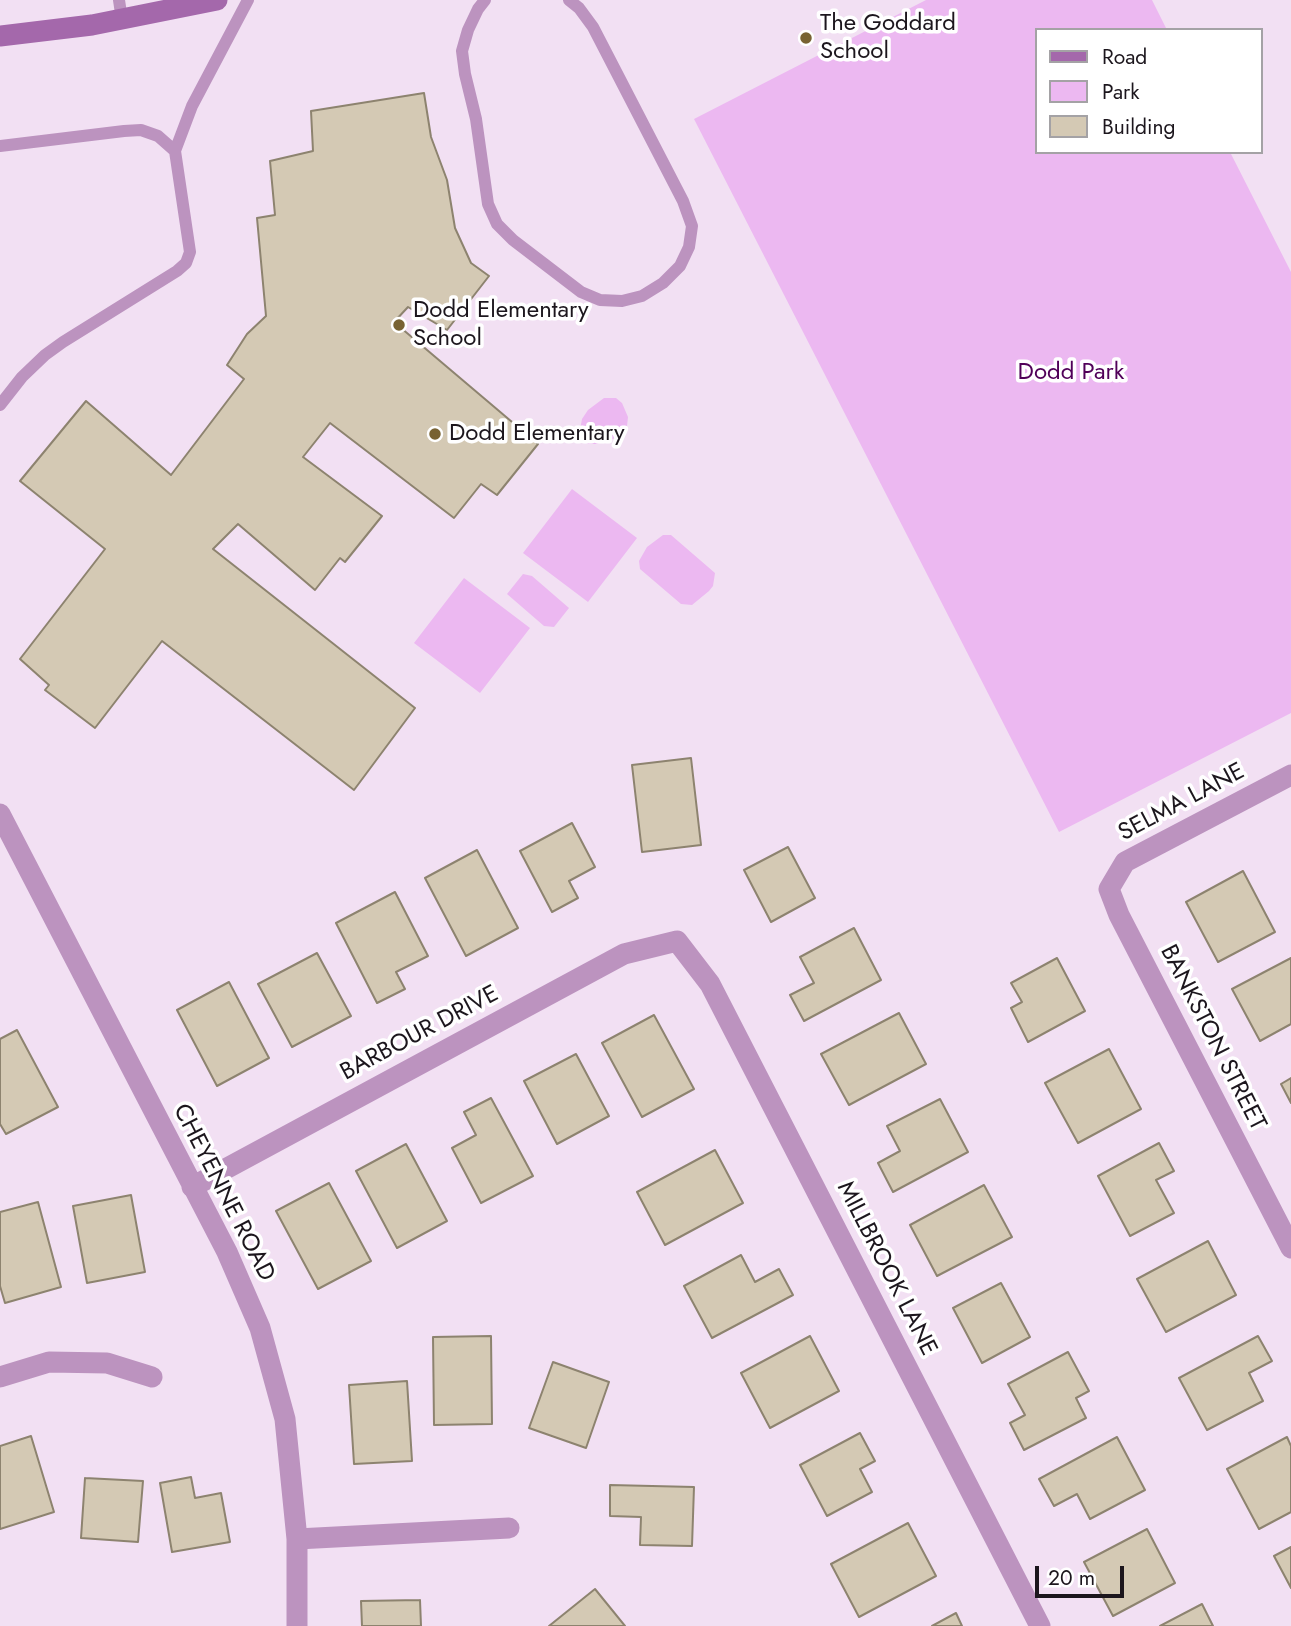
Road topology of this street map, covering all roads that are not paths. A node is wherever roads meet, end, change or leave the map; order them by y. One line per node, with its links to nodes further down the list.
1 (217, 0): 5 (main road)
2 (247, 0): 8 (lane)
3 (485, 0): 4 (lane)
4 (569, 0)
5 (120, 10): 6 (main road)
6 (0, 36)
7 (0, 145): 8 (lane)
8 (175, 151): 9 (lane)
9 (0, 405)
10 (1291, 775): 12 (street, SELMA LANE)
11 (0, 814): 14 (street, CHEYENNE ROAD)
12 (1109, 889): 15 (street, BANKSTON STREET)
13 (677, 941): 14 (street, BARBOUR DRIVE); 21 (street, MILLBROOK LANE)
14 (192, 1187): 19 (street, CHEYENNE ROAD)
15 (1291, 1248)
16 (0, 1377): 17 (street)
17 (152, 1377)
18 (509, 1528): 19 (street)
19 (297, 1539): 20 (street, CHEYENNE ROAD)
20 (297, 1626)
21 (1040, 1626)

